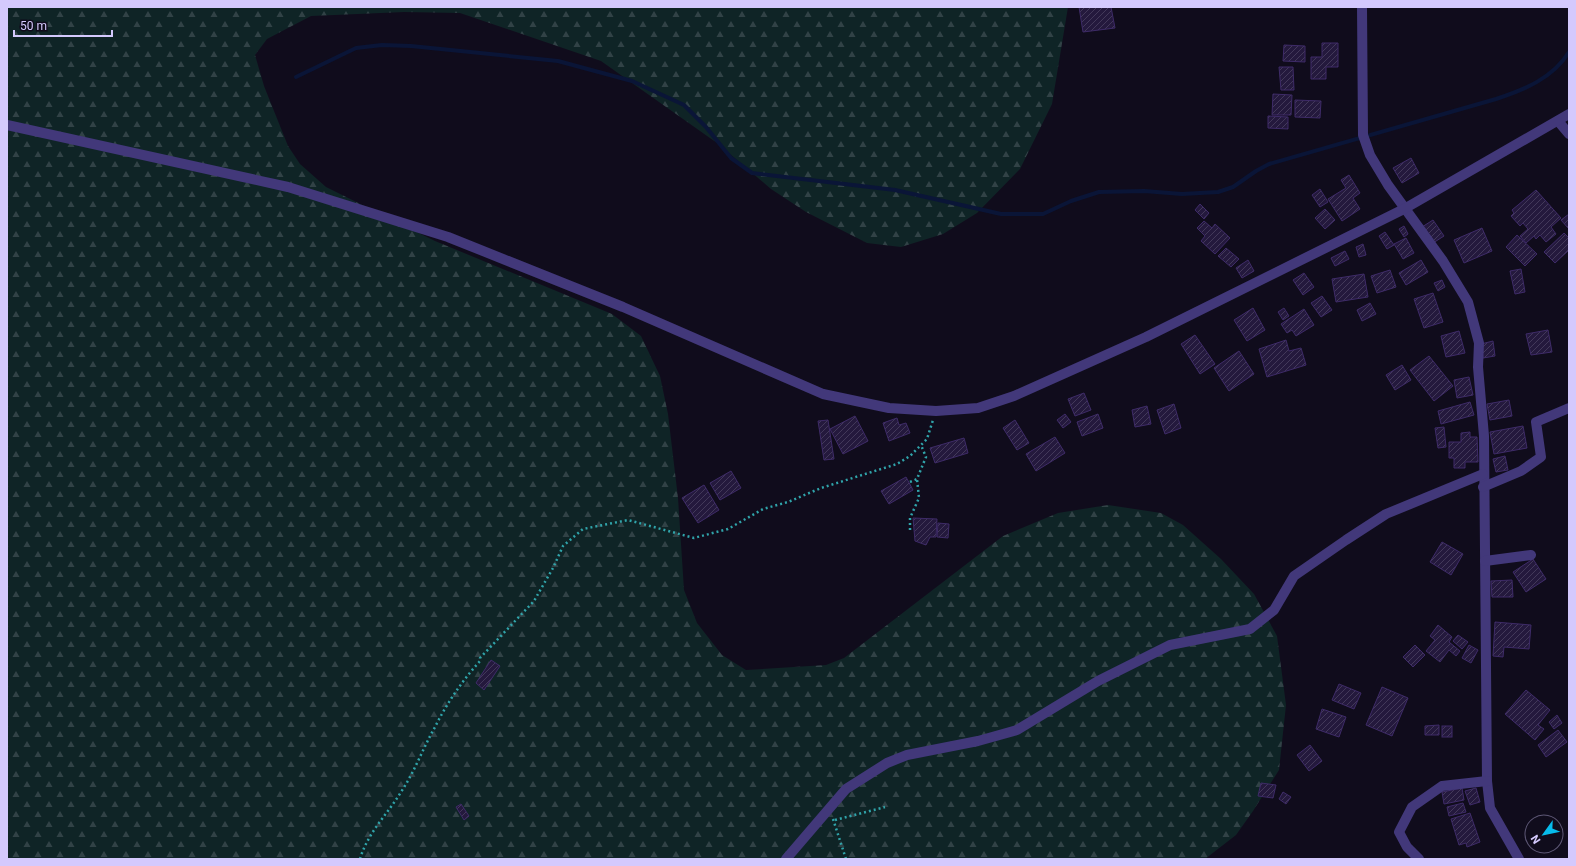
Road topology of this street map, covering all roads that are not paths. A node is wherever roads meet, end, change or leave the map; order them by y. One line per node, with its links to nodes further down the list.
1 (1362, 7): 6 (street)
2 (1569, 114): 3 (street)
3 (1558, 120): 5 (street); 6 (street)
4 (7, 125): 6 (street)
5 (1569, 134)
6 (1404, 209): 8 (street)
7 (1569, 408): 9 (street)
8 (1483, 474): 9 (street); 13 (street)
9 (1484, 487): 11 (street)
10 (1531, 555): 11 (street)
11 (1485, 561): 12 (street)
12 (1487, 781): 14 (street); 15 (street)
13 (786, 859)
14 (1419, 859)
15 (1519, 859)

